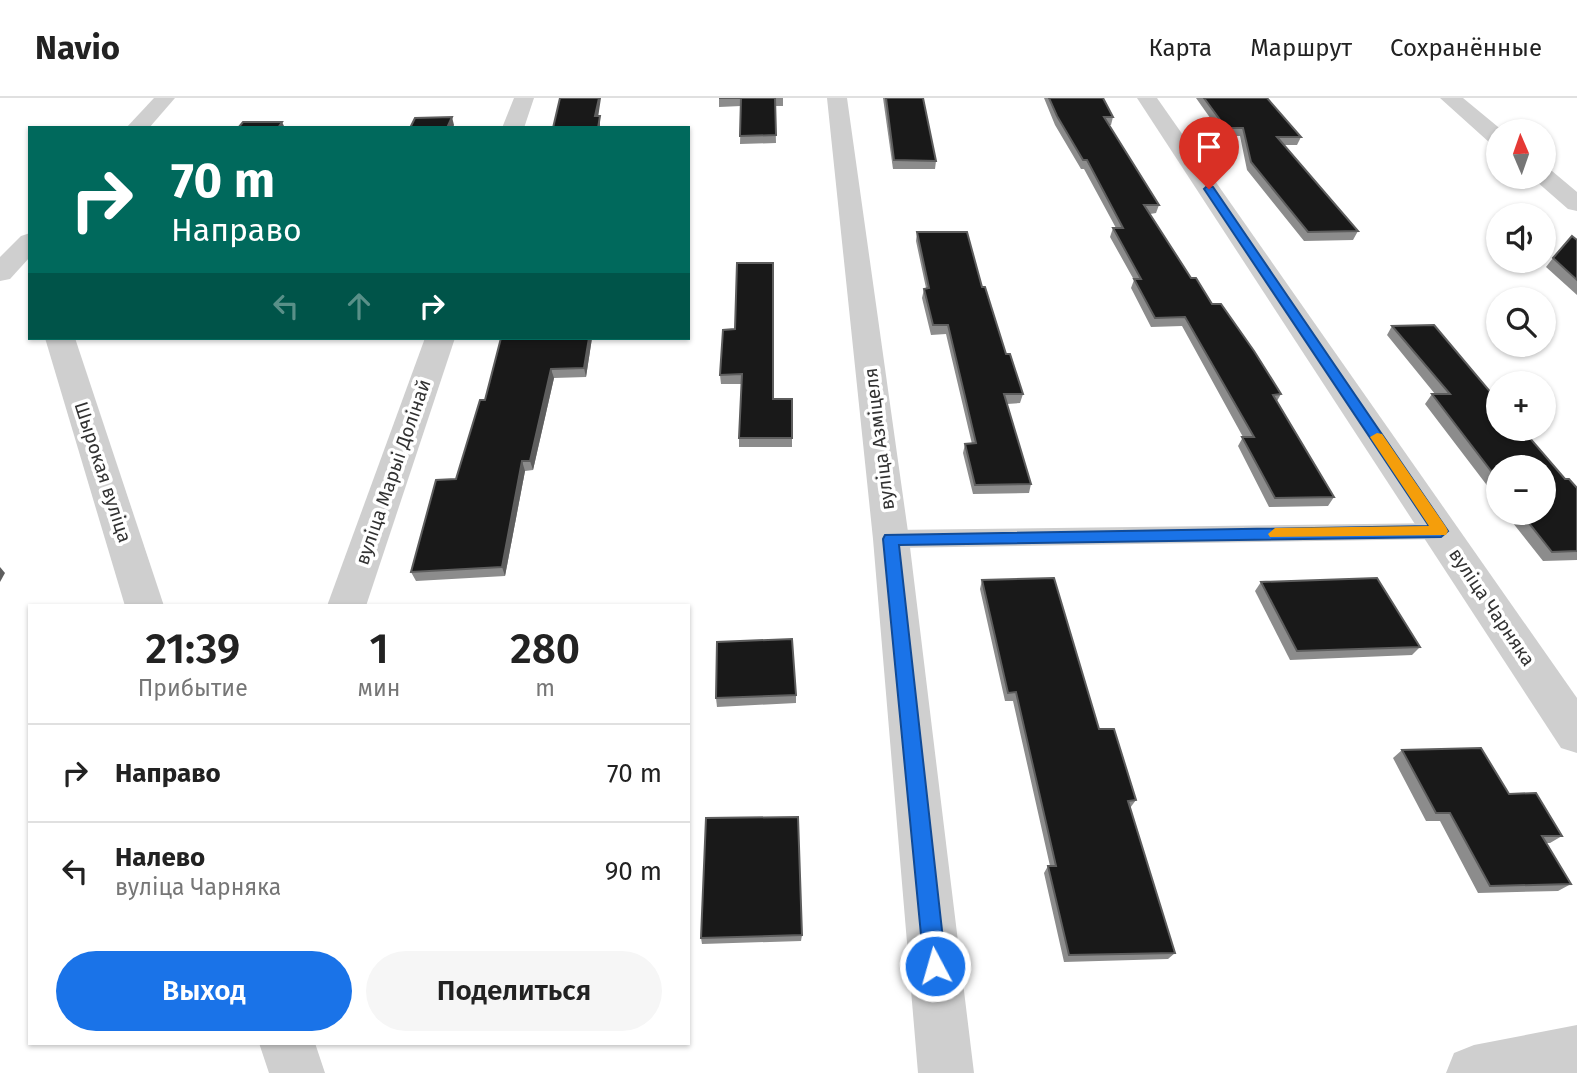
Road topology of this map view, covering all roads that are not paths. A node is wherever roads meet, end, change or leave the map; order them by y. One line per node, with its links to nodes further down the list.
1 (165, 98): 6 (street)
2 (524, 98): 7 (street)
3 (837, 98): 16 (street, вуліца Азміцеля)
4 (1147, 98): 15 (street, вуліца Чарняка)
5 (1450, 98): 8 (street)
6 (139, 126)
7 (514, 126)
8 (1486, 128)
9 (1556, 186): 10 (street)
10 (1577, 204)
11 (28, 250): 12 (street)
12 (0, 273)
13 (61, 340): 17 (street, Шырокая вуліца)
14 (439, 340): 18 (street, вуліца Марыі Долінай)
15 (1441, 531): 16 (lane); 19 (street, вуліца Чарняка)
16 (891, 539): 23 (street, вуліца Азміцеля)
17 (144, 604)
18 (347, 604)
19 (1577, 734)
20 (288, 1045): 22 (street)
21 (1577, 1053): 24 (street)
22 (297, 1073)
23 (946, 1073)
24 (1474, 1073)

